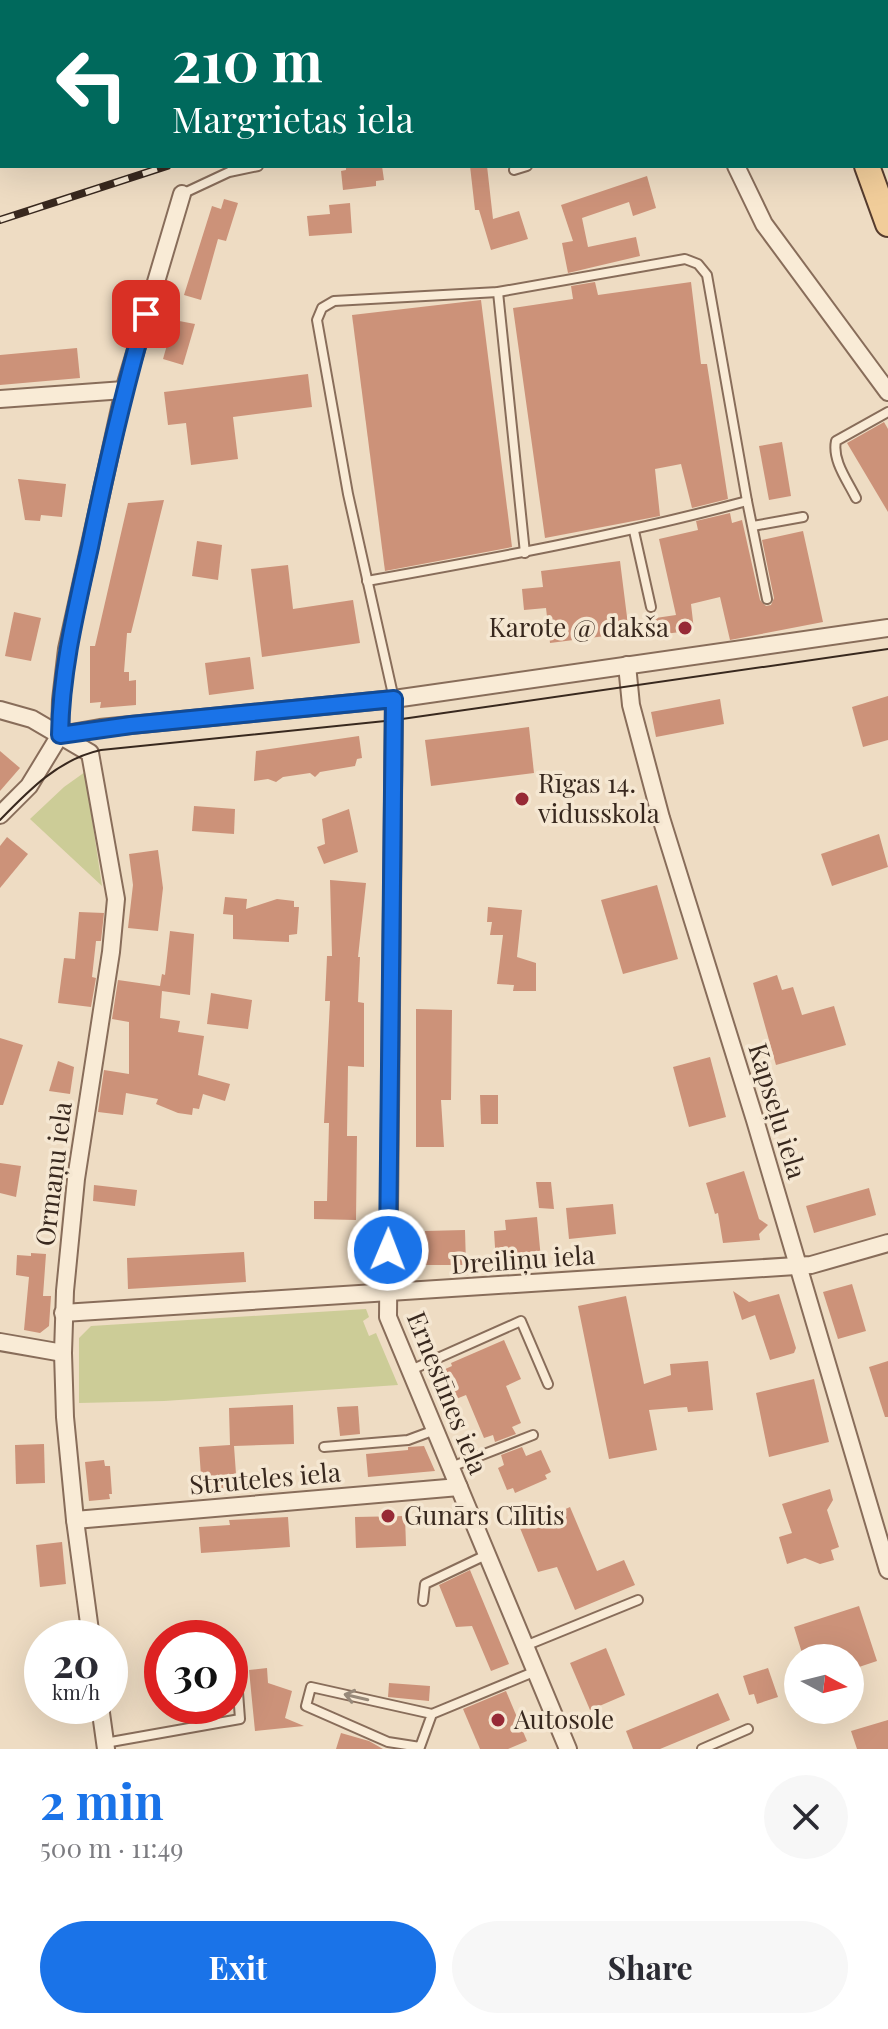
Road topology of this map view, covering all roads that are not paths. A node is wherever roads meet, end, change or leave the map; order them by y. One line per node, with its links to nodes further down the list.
1 (248, 168): 6 (lane)
2 (520, 168): 5 (lane)
3 (737, 168): 10 (street)
4 (868, 168): 7 (main road)
5 (514, 170)
6 (182, 194): 9 (street)
7 (888, 224)
8 (498, 292): 14 (lane); 18 (lane); 19 (lane)
9 (124, 390): 11 (street); 26 (street)
10 (888, 392)
11 (0, 399)
12 (888, 412): 13 (lane)
13 (856, 498)
14 (747, 501): 16 (lane); 17 (lane)
15 (803, 517): 16 (lane)
16 (753, 526): 20 (lane)
17 (634, 531): 18 (lane); 21 (lane)
18 (525, 553): 19 (lane)
19 (367, 581): 24 (lane)
20 (767, 599)
21 (651, 607)
22 (888, 628): 23 (street)
23 (627, 665): 24 (street); 29 (street, Kapseļu iela)
24 (394, 699): 26 (street); 30 (street, Ernestīnes iela)
25 (0, 710): 26 (street, Ormaņu iela)
26 (60, 735): 27 (street); 31 (street, Ormaņu iela)
27 (0, 815)
28 (888, 1243): 29 (street, Dreiliņu iela)
29 (797, 1266): 30 (street, Dreiliņu iela); 43 (street, Kapseļu iela)
30 (387, 1293): 31 (street, Dreiliņu iela); 34 (street, Ernestīnes iela)
31 (63, 1313): 33 (street, Ormaņu iela)
32 (0, 1342): 33 (street)
33 (63, 1353): 41 (street, Ormaņu iela)
34 (411, 1370): 35 (lane); 36 (street, Ernestīnes iela)
35 (548, 1384)
36 (435, 1430): 38 (lane); 39 (street, Ernestīnes iela)
37 (533, 1435): 39 (lane)
38 (324, 1447)
39 (451, 1467): 40 (street, Ernestīnes iela)
40 (459, 1487): 41 (street, Struteles iela); 42 (street, Ernestīnes iela)
41 (75, 1520): 46 (street, Ormaņu iela)
42 (487, 1555): 45 (lane); 47 (street, Ernestīnes iela)
43 (888, 1570)
44 (638, 1600): 47 (lane)
45 (423, 1601)
46 (89, 1620)
47 (525, 1646): 48 (street, Ernestīnes iela)
48 (536, 1671): 49 (lane); 54 (street, Ernestīnes iela)
49 (432, 1714): 49 (lane, one-way to 49)
50 (103, 1724): 53 (street)
51 (215, 1724): 53 (lane)
52 (748, 1729): 55 (lane)
53 (106, 1746)
54 (568, 1749)
55 (702, 1749)

